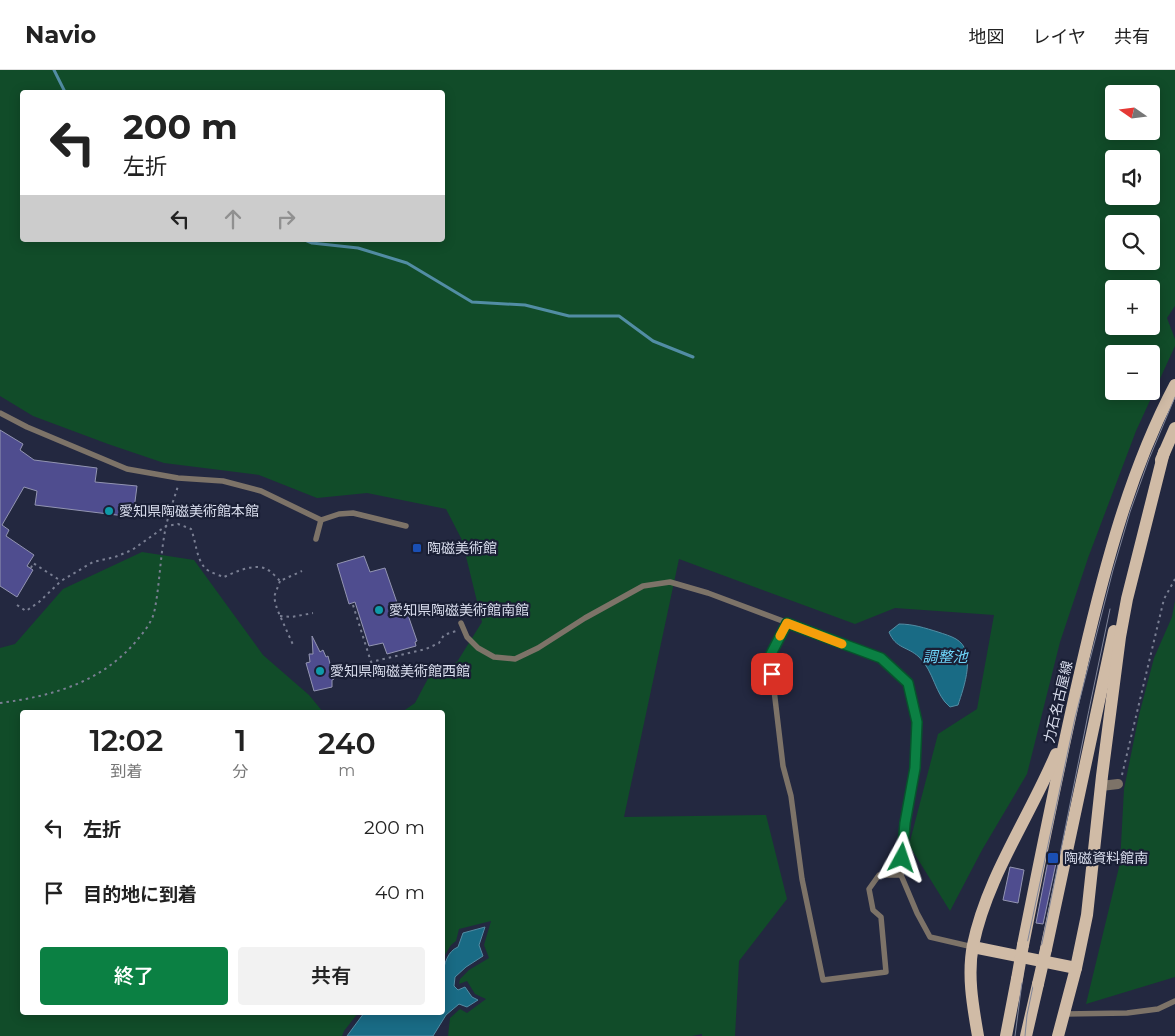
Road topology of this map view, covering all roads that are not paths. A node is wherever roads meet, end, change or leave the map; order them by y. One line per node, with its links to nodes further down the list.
1 (1175, 384): 10 (main road, 力石名古屋線)
2 (0, 413): 5 (lane)
3 (1175, 428): 4 (main road)
4 (1164, 452): 12 (main road); 20 (main road, bridge)
5 (322, 520): 6 (lane); 7 (lane)
6 (406, 526)
7 (316, 540)
8 (787, 623): 9 (lane); 13 (lane); 13 (lane)
9 (461, 624)
10 (1067, 729): 14 (main road); 19 (main road, 力石名古屋線, bridge)
11 (1118, 784): 12 (street)
12 (1101, 786): 15 (main road)
13 (901, 875): 14 (lane)
14 (973, 946): 15 (main road); 18 (main road)
15 (1076, 968): 17 (main road)
16 (1175, 1001): 17 (lane)
17 (1065, 1014): 21 (main road)
18 (978, 1036)
19 (1006, 1036)
20 (1026, 1036)
21 (1058, 1036)

